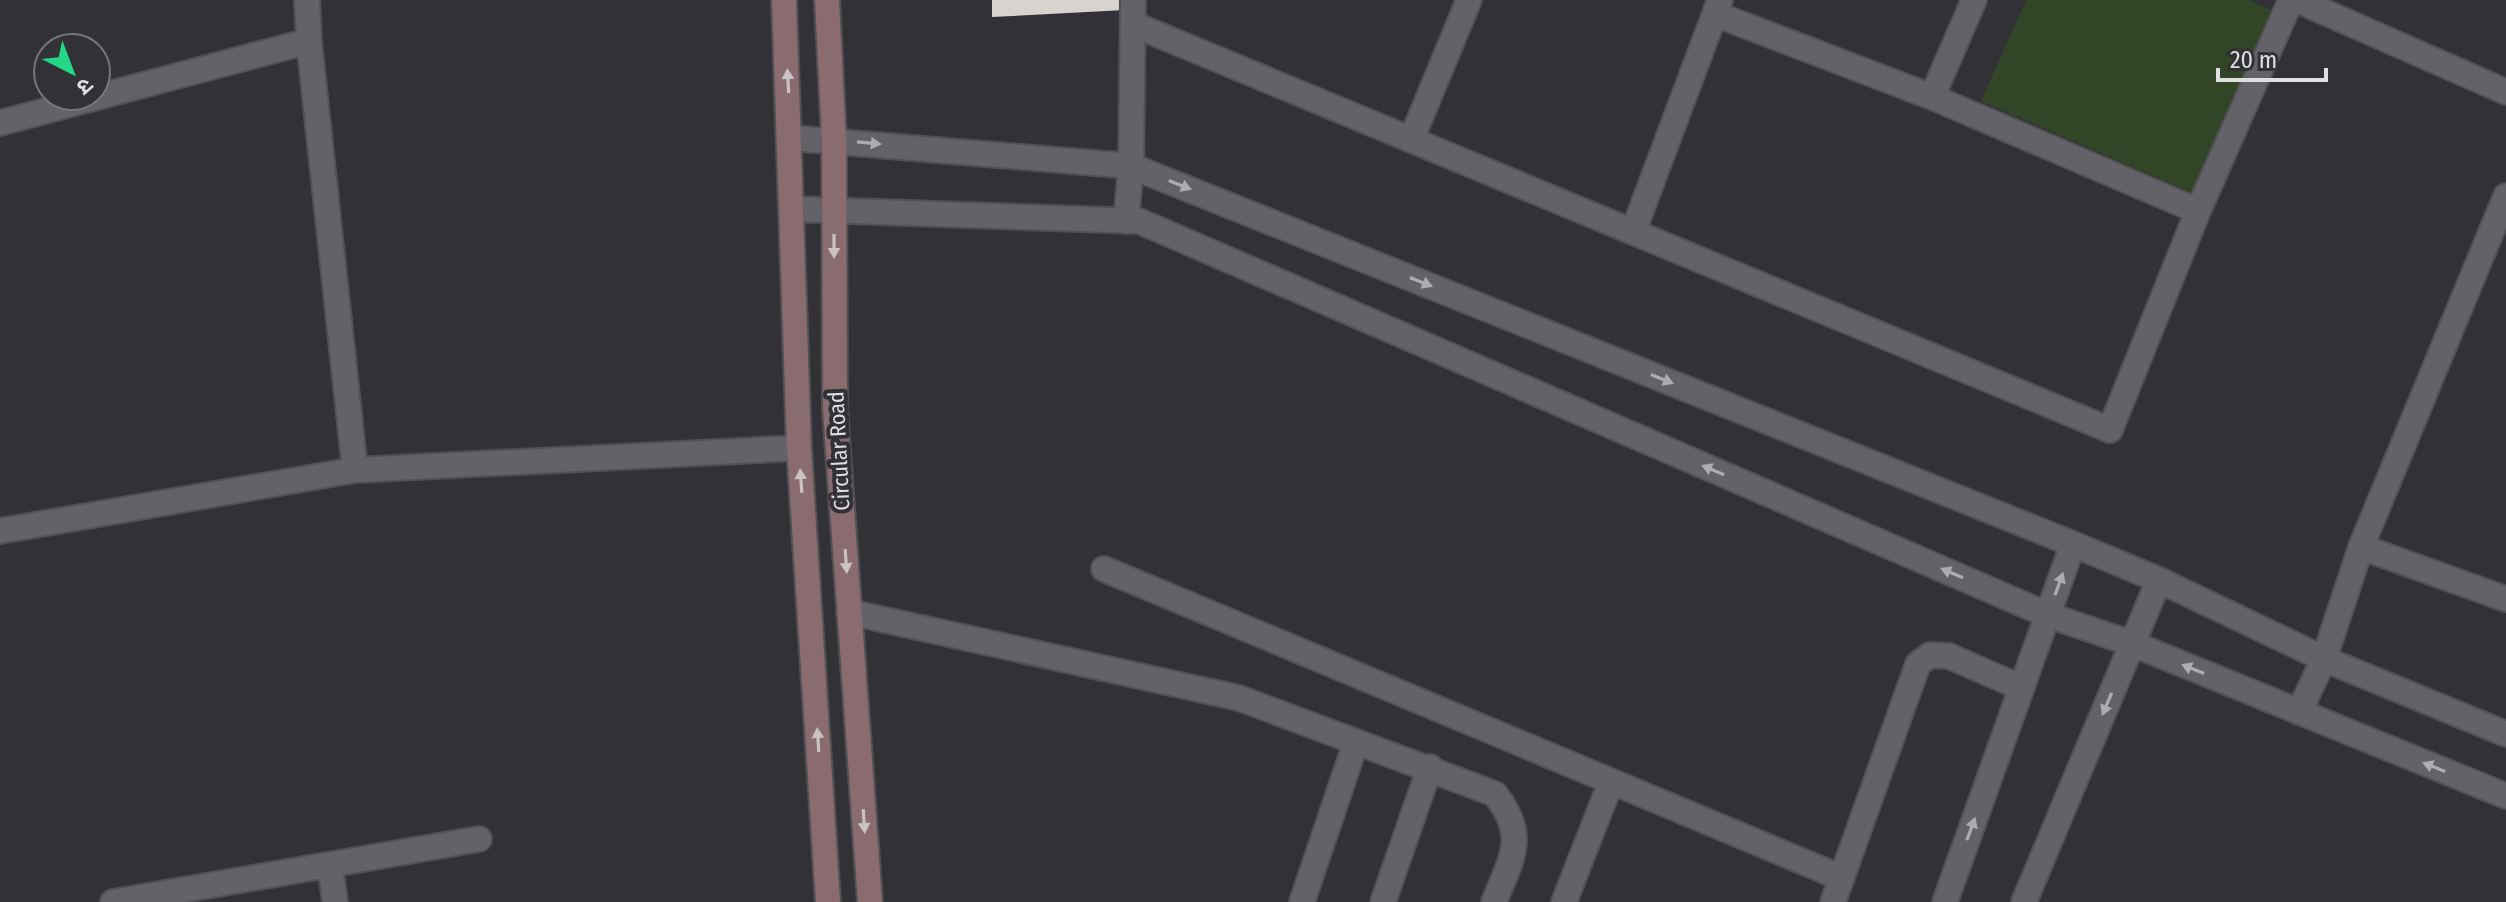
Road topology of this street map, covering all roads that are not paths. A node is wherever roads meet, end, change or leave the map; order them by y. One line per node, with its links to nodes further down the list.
1 (307, 0): 10 (street)
2 (784, 0): 14 (street, Circular Road, one-way to 2)
3 (827, 0): 15 (street, Circular Road)
4 (1133, 0): 9 (street)
5 (1469, 0): 16 (street)
6 (1974, 0): 12 (street)
7 (2294, 0): 11 (street); 21 (street)
8 (1717, 7): 12 (street); 23 (street)
9 (1135, 25): 16 (street); 17 (street)
10 (309, 41): 13 (street); 25 (street)
11 (2506, 92)
12 (1932, 97): 21 (street)
13 (0, 123)
14 (791, 138): 15 (street); 19 (street, Circular Road)
15 (834, 140): 17 (street, one-way to 17); 20 (street, Circular Road)
16 (1411, 140): 23 (street)
17 (1131, 166): 22 (street); 27 (street, one-way to 27)
18 (2506, 196): 28 (street)
19 (791, 209): 20 (street); 24 (street, Circular Road)
20 (834, 209): 22 (street); 32 (street, Circular Road, one-way to 32)
21 (2198, 211): 23 (street)
22 (1126, 221): 33 (street, one-way to 22)
23 (1633, 232)
24 (799, 448): 25 (street); 48 (street, Circular Road, one-way to 24)
25 (355, 470): 26 (street)
26 (0, 531)
27 (2073, 544): 30 (street); 33 (street, one-way to 27)
28 (2361, 547): 31 (street); 35 (street)
29 (1104, 569): 41 (street)
30 (2159, 580): 34 (street); 35 (street)
31 (2506, 599)
32 (849, 612): 39 (street); 49 (street, Circular Road, one-way to 49)
33 (2048, 615): 34 (street); 36 (street)
34 (2133, 644): 37 (street, one-way to 34); 56 (street, one-way to 56)
35 (2324, 659): 37 (street); 38 (street)
36 (2022, 688): 45 (street); 55 (street, one-way to 36)
37 (2299, 712): 42 (street, one-way to 37)
38 (2506, 734)
39 (1356, 742): 40 (street); 50 (street)
40 (1430, 767): 51 (street); 52 (street)
41 (1611, 782): 45 (street); 53 (street)
42 (2506, 796)
43 (479, 839): 44 (street)
44 (330, 865): 46 (street); 47 (street)
45 (1842, 878): 54 (street)
46 (113, 902)
47 (335, 902)
48 (828, 902)
49 (870, 902)
50 (1302, 902)
51 (1383, 902)
52 (1494, 902)
53 (1564, 902)
54 (1833, 902)
55 (1945, 902)
56 (2024, 902)

